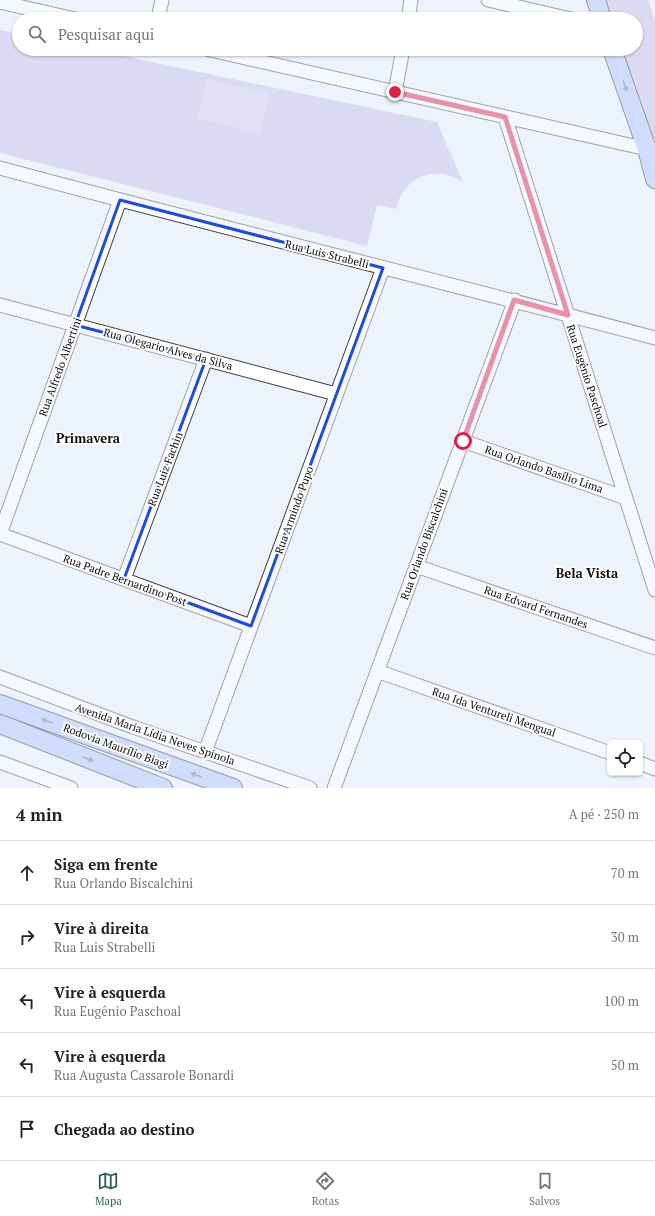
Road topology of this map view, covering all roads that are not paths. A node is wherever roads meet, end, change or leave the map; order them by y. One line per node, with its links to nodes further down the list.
1 (162, 0): 7 (street)
2 (411, 0): 8 (street)
3 (488, 0): 9 (street)
4 (596, 0): 10 (main road)
5 (0, 2): 6 (street)
6 (44, 12)
7 (159, 12)
8 (409, 12)
9 (540, 12)
10 (600, 12)
11 (237, 56): 14 (street)
12 (402, 56): 14 (street)
13 (615, 56): 16 (main road, one-way to 16)
14 (395, 92): 15 (street)
15 (505, 117): 16 (street); 23 (street, Rua Eugênio Paschoal)
16 (651, 149): 18 (main road)
17 (0, 168): 19 (street, Rua Luis Strabelli)
18 (655, 179)
19 (120, 200): 20 (street, Rua Luis Strabelli); 24 (street, Rua Alfredo Albertini)
20 (383, 268): 21 (street, Rua Luis Strabelli); 27 (street, Rua Armindo Pupo)
21 (514, 300): 23 (street, Rua Luis Strabelli); 28 (street, Rua Orlando Biscalchini)
22 (0, 305): 24 (street, Rua Olegario Alves da Silva)
23 (568, 315): 25 (street, Rua Luis Strabelli); 29 (street, Rua Eugênio Paschoal)
24 (76, 325): 26 (street, Rua Olegario Alves da Silva); 30 (street, Rua Alfredo Albertini)
25 (655, 338)
26 (206, 360): 27 (street, Rua Olegario Alves da Silva); 32 (street, Rua Luiz Fachin)
27 (336, 394): 34 (street, Rua Armindo Pupo)
28 (463, 441): 29 (street, Rua Orlando Basílio Lima); 31 (street, Rua Orlando Biscalchini)
29 (626, 498): 33 (street, Rua Eugênio Paschoal)
30 (0, 534): 32 (street, Rua Padre Bernardino Post)
31 (416, 566): 35 (street, Rua Edvard Fernandes); 36 (street, Rua Orlando Biscalchini)
32 (124, 579): 34 (street, Rua Padre Bernardino Post)
33 (655, 590)
34 (251, 626): 40 (street, Rua Armindo Pupo)
35 (655, 648)
36 (377, 671): 41 (street, Rua Ida Ventureli Mengual); 49 (street, Rua Orlando Biscalchini)
37 (0, 677): 40 (street, Avenida Maria Lídia Neves Spinola)
38 (0, 704): 47 (main road, Rodovia Maurílio Biagi, one-way to 38)
39 (0, 724): 45 (main road, Rodovia Maurílio Biagi, one-way to 45)
40 (204, 752): 48 (street, Avenida Maria Lídia Neves Spinola)
41 (607, 752)
42 (0, 762): 46 (street)
43 (643, 765): 44 (street)
44 (655, 769)
45 (153, 786)
46 (71, 788)
47 (233, 788)
48 (310, 788)
49 (334, 788)

